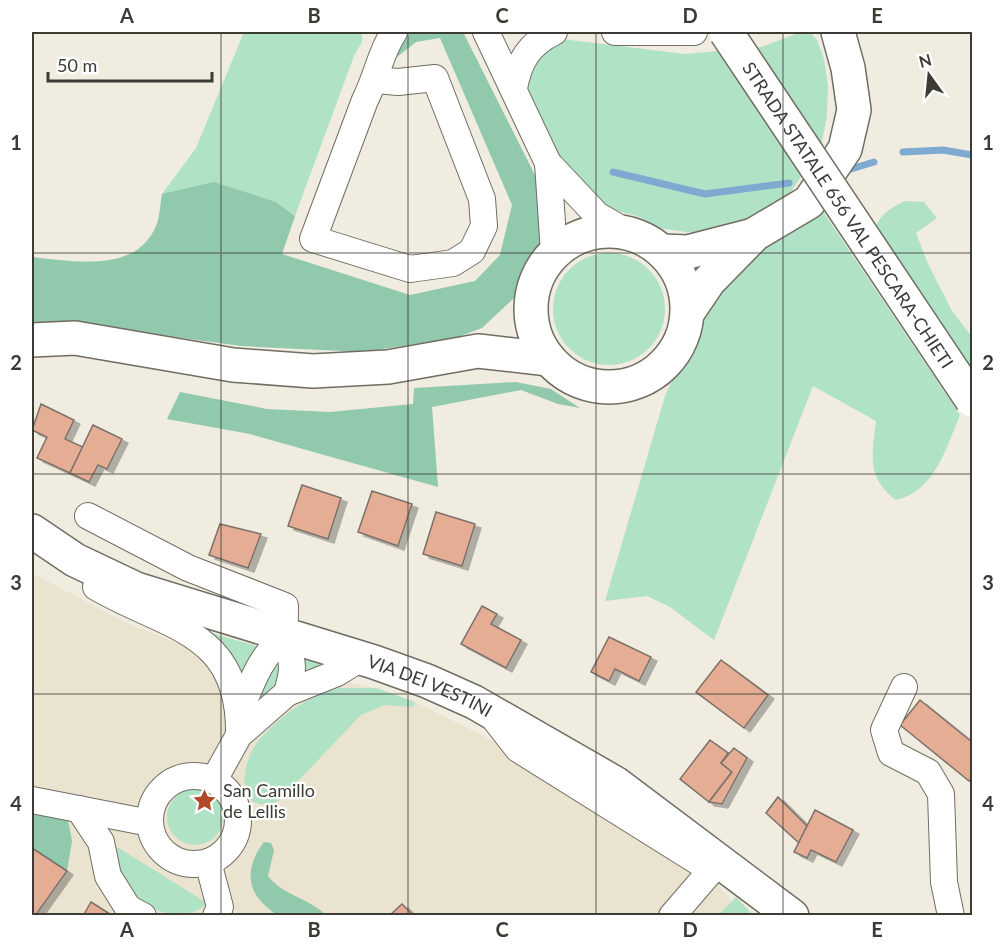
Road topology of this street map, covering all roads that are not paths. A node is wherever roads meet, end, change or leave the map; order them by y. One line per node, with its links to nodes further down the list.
1 (378, 32): 9 (street)
2 (394, 32): 9 (street)
3 (486, 32): 10 (street)
4 (554, 32): 10 (street)
5 (615, 32): 6 (street)
6 (694, 32)
7 (726, 32): 21 (main road, STRADA STATALE 656 VAL PESCARA-CHIETI, bridge)
8 (838, 32): 13 (main road)
9 (376, 80): 9 (street)
10 (514, 88): 11 (street)
11 (548, 163): 12 (street); 15 (street)
12 (628, 233): 14 (main road); 15 (main road)
13 (754, 234): 14 (main road); 17 (main road)
14 (662, 251): 17 (main road)
15 (554, 253): 16 (main road)
16 (531, 301): 19 (main road); 20 (main road)
17 (688, 312): 20 (main road)
18 (32, 340): 19 (main road)
19 (478, 351): 20 (main road)
20 (549, 359)
21 (972, 399)
22 (88, 516): 25 (street)
23 (32, 531): 24 (main road, VIA DEI VESTINI)
24 (75, 560): 25 (main road, VIA DEI VESTINI); 30 (street)
25 (285, 634): 26 (main road, VIA DEI VESTINI); 28 (street); 30 (street)
26 (361, 658): 28 (street); 29 (main road, VIA DEI VESTINI)
27 (904, 687): 41 (street)
28 (287, 693): 30 (street)
29 (487, 710): 39 (street); 40 (main road, VIA DEI VESTINI)
30 (239, 723): 31 (street)
31 (214, 780): 34 (street); 36 (street)
32 (32, 800): 33 (street)
33 (79, 809): 34 (street); 35 (street)
34 (150, 823): 35 (street); 36 (street)
35 (101, 842): 38 (street)
36 (208, 862): 37 (street)
37 (224, 912)
38 (143, 915)
39 (672, 915)
40 (792, 915)
41 (951, 915)

